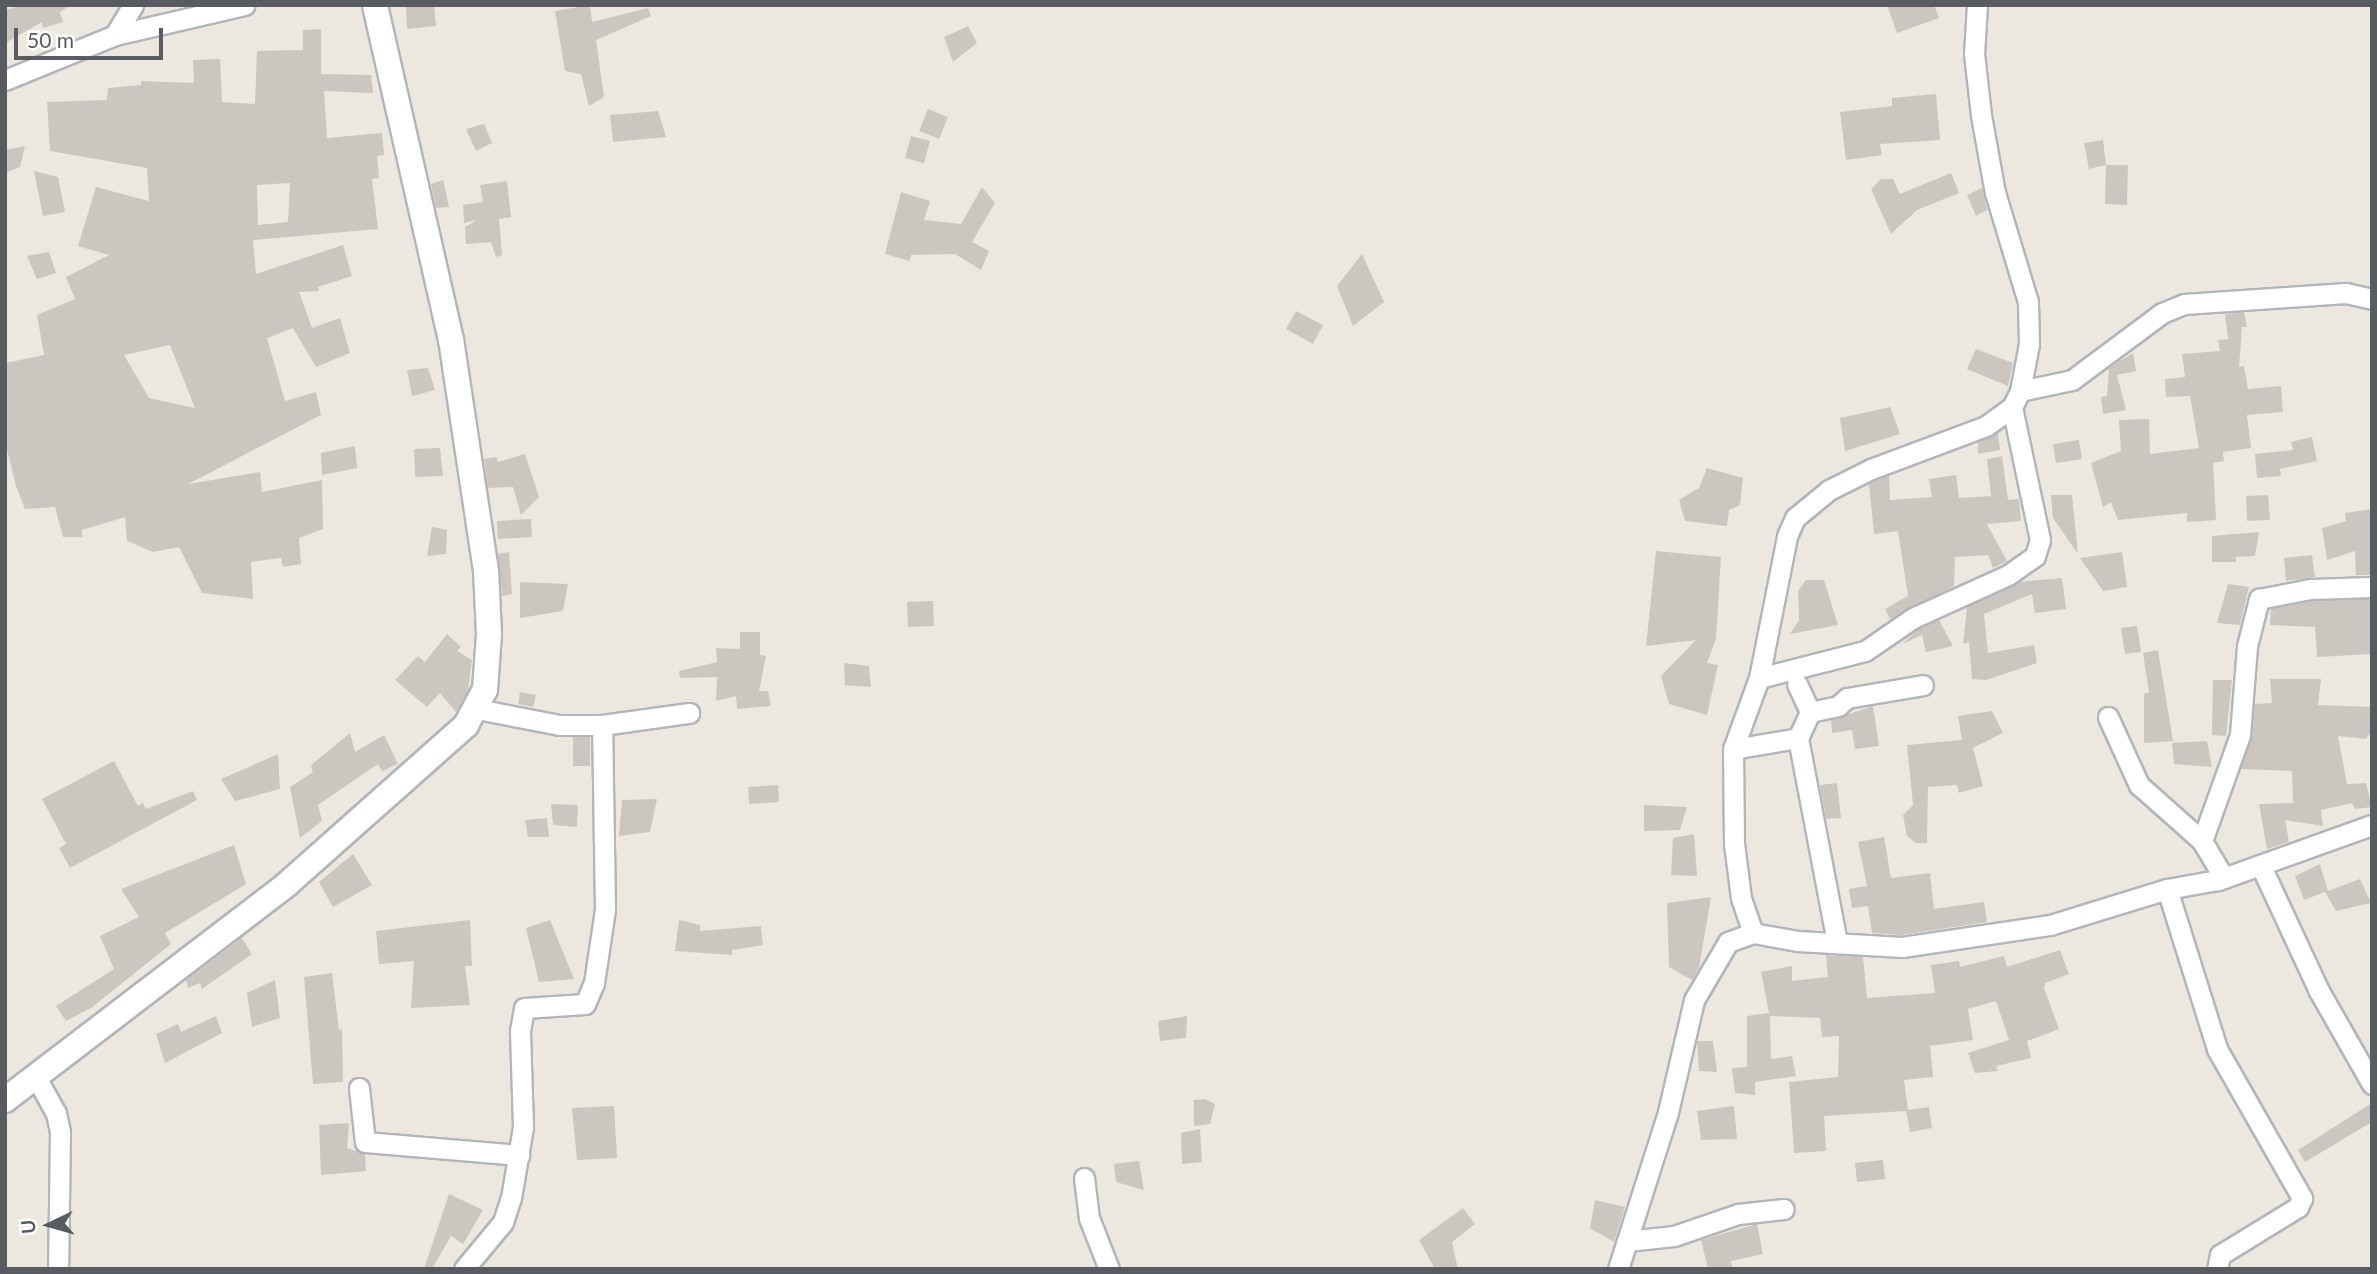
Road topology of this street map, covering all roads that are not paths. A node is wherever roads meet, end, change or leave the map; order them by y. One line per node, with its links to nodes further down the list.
1 (133, 5): 5 (street)
2 (245, 5): 5 (street)
3 (374, 5): 13 (street)
4 (1977, 5): 8 (street)
5 (116, 35): 6 (street)
6 (5, 80)
7 (2372, 299): 8 (street)
8 (2016, 399): 10 (street); 10 (street)
9 (2372, 587): 21 (street)
10 (1759, 678): 19 (street)
11 (1797, 684): 14 (street)
12 (1923, 685): 14 (street)
13 (477, 709): 17 (street); 27 (street)
14 (1810, 712): 18 (street)
15 (689, 713): 17 (street)
16 (2108, 717): 21 (street)
17 (603, 725): 31 (street)
18 (1798, 738): 19 (street); 26 (street)
19 (1733, 749): 25 (street)
20 (2372, 825): 22 (street)
21 (2202, 841): 23 (street)
22 (2261, 866): 23 (street); 28 (street)
23 (2224, 878): 24 (street)
24 (2167, 889): 26 (street); 39 (street)
25 (1753, 933): 26 (street); 34 (street)
26 (1837, 942)
27 (37, 1079): 30 (street); 35 (street)
28 (2372, 1084)
29 (359, 1088): 31 (street)
30 (5, 1100)
31 (519, 1155): 36 (street)
32 (1084, 1178): 37 (street)
33 (1783, 1209): 34 (street)
34 (1627, 1241): 38 (street)
35 (58, 1269)
36 (464, 1269)
37 (1109, 1269)
38 (1618, 1269)
39 (2217, 1269)

